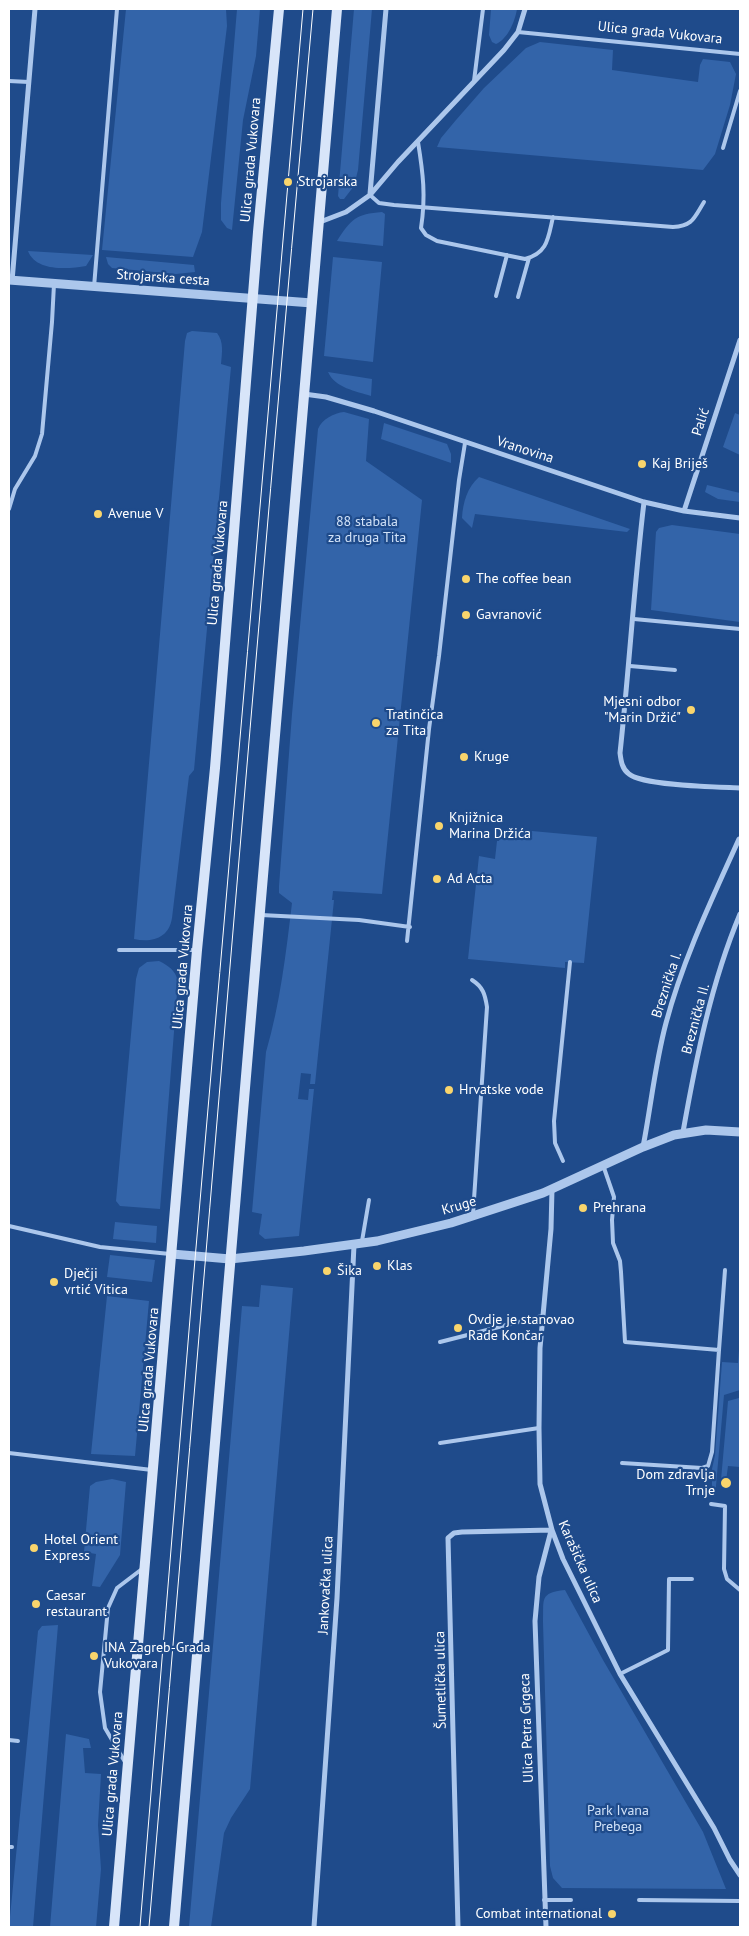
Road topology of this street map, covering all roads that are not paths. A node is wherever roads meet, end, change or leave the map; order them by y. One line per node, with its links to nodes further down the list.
1 (35, 9): 12 (street, Strojarska cesta)
2 (116, 9): 25 (lane)
3 (279, 9): 28 (main road, Ulica grada Vukovara)
4 (337, 9): 20 (main road)
5 (386, 9): 16 (street)
6 (483, 9): 10 (lane)
7 (525, 9): 8 (street)
8 (518, 32): 9 (lane, Ulica grada Vukovara); 10 (street)
9 (740, 54)
10 (474, 80): 14 (street)
11 (9, 81): 12 (lane)
12 (29, 82): 23 (street, Strojarska cesta)
13 (740, 91): 15 (lane)
14 (418, 142): 16 (street); 18 (lane)
15 (723, 148)
16 (370, 195): 18 (lane); 20 (street)
17 (704, 202): 19 (lane)
18 (424, 207): 19 (lane); 21 (lane)
19 (553, 217): 22 (lane)
20 (319, 222): 29 (main road)
21 (507, 255): 22 (lane); 26 (lane)
22 (529, 258): 27 (lane)
23 (11, 281): 24 (street, Strojarska cesta)
24 (54, 284): 25 (street, Strojarska cesta); 34 (lane)
25 (94, 286): 28 (street, Strojarska cesta)
26 (496, 296)
27 (518, 296)
28 (253, 298): 29 (street, Strojarska cesta); 48 (main road, Ulica grada Vukovara)
29 (312, 303): 31 (main road)
30 (740, 340): 35 (street, Palić)
31 (304, 394): 32 (street, Vranovina); 43 (main road)
32 (465, 443): 33 (street, Vranovina); 45 (lane)
33 (644, 502): 35 (street, Vranovina); 37 (street)
34 (9, 509)
35 (684, 511): 36 (street, Vranovina)
36 (740, 518)
37 (634, 619): 38 (lane); 39 (street)
38 (740, 629)
39 (630, 666): 40 (lane); 41 (street)
40 (675, 670)
41 (740, 788)
42 (739, 840): 53 (street, Breznička I.)
43 (261, 914): 45 (lane); 62 (main road)
44 (740, 914): 51 (street, Breznička II.)
45 (410, 927): 46 (lane)
46 (407, 941)
47 (119, 950): 48 (lane)
48 (198, 950): 61 (main road, Ulica grada Vukovara)
49 (570, 962): 54 (lane)
50 (472, 980): 58 (lane)
51 (683, 1132): 52 (street, Kruge); 53 (street, Kruge)
52 (740, 1132)
53 (643, 1147): 55 (street, Kruge)
54 (563, 1161)
55 (603, 1165): 56 (street, Kruge); 66 (lane)
56 (552, 1189): 58 (street, Kruge); 64 (street, Karašička ulica)
57 (369, 1200): 60 (lane)
58 (472, 1217): 60 (street, Kruge)
59 (9, 1226): 61 (lane)
60 (358, 1244): 62 (street, Kruge); 88 (street, Jankovačka ulica)
61 (172, 1254): 62 (street, Kruge); 71 (main road, Ulica grada Vukovara)
62 (230, 1259): 87 (main road)
63 (726, 1270): 66 (lane)
64 (542, 1316): 65 (lane); 67 (street, Karašička ulica)
65 (440, 1342)
66 (719, 1350): 70 (lane)
67 (539, 1428): 68 (lane); 73 (street, Karašička ulica)
68 (440, 1443)
69 (9, 1453): 71 (lane)
70 (622, 1463)
71 (154, 1470): 74 (main road, Ulica grada Vukovara)
72 (711, 1504): 76 (lane)
73 (552, 1530): 77 (street, Karašička ulica); 82 (street, Ulica Petra Grgeca); 89 (street, Šumetlička ulica)
74 (146, 1566): 80 (main road, Ulica grada Vukovara); 80 (lane)
75 (692, 1579): 77 (lane)
76 (740, 1590)
77 (620, 1674): 81 (street, Karašička ulica)
78 (9, 1740): 79 (lane)
79 (18, 1741)
80 (127, 1765): 86 (main road, Ulica grada Vukovara)
81 (740, 1875)
82 (544, 1900): 83 (lane); 90 (street, Ulica Petra Grgeca)
83 (570, 1900)
84 (639, 1900): 85 (lane)
85 (740, 1901)
86 (114, 1927)
87 (174, 1927)
88 (314, 1927)
89 (458, 1927)
90 (546, 1927)

